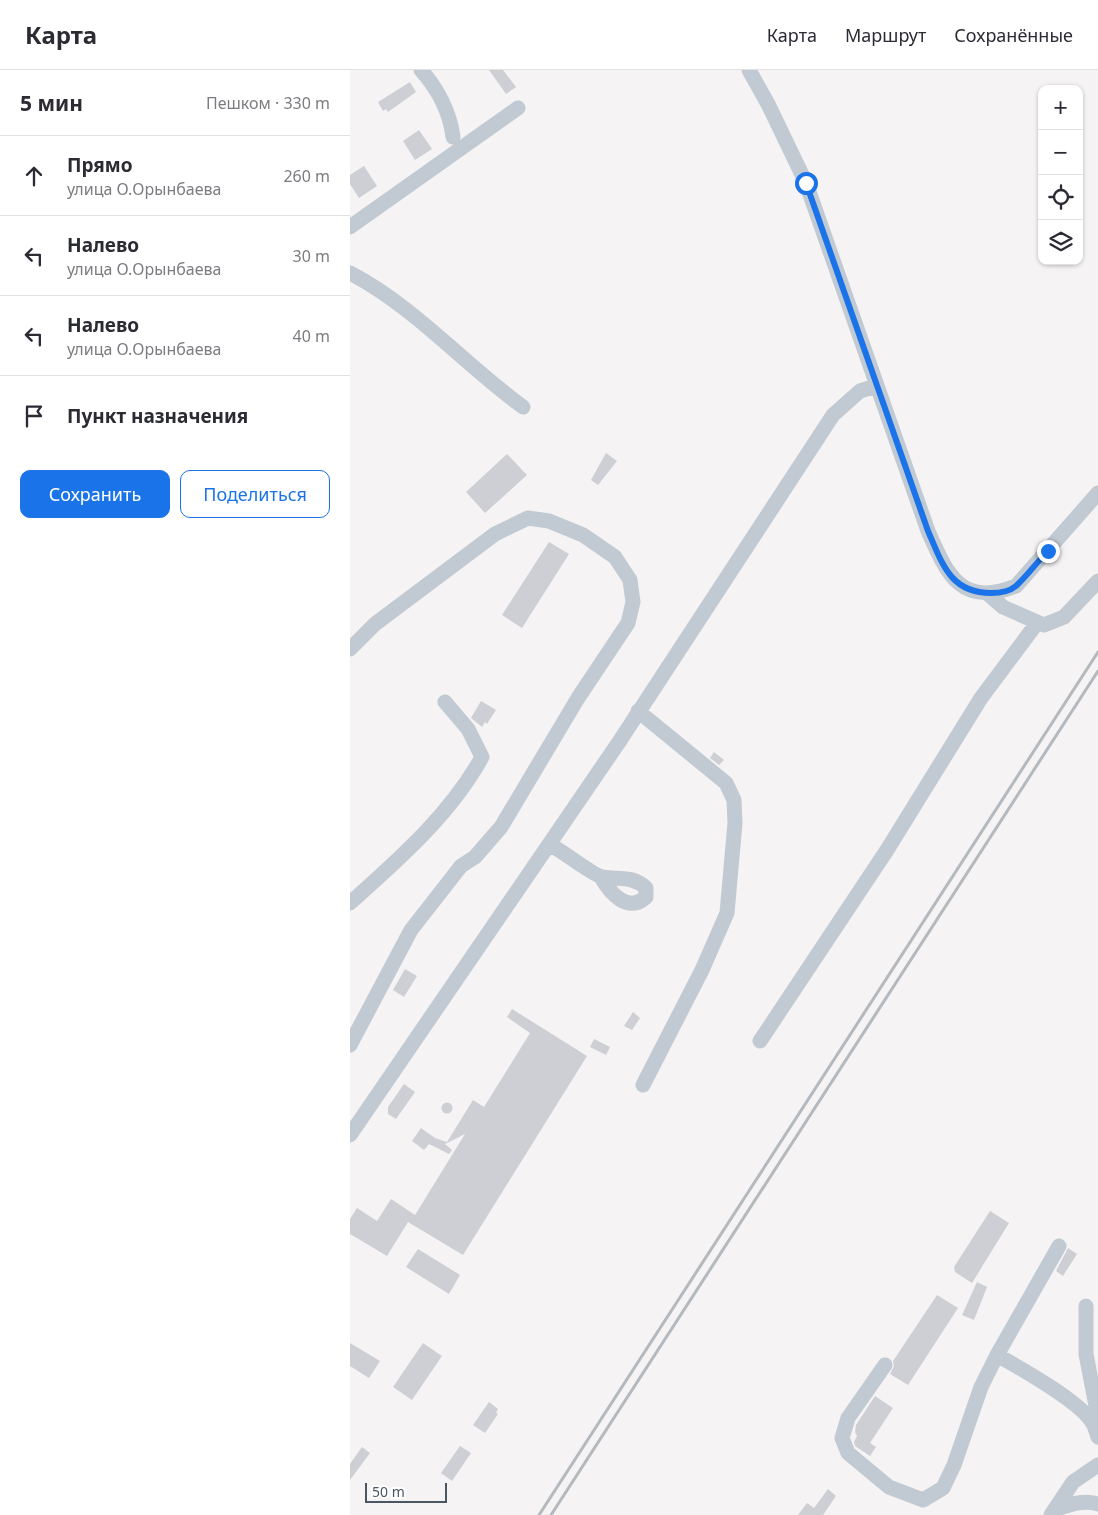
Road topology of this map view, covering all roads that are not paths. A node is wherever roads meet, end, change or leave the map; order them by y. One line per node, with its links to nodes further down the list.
1 (421, 70): 4 (street)
2 (749, 70): 7 (street)
3 (518, 108): 5 (street)
4 (453, 136)
5 (350, 227)
6 (350, 273): 8 (street)
7 (876, 386): 11 (street); 15 (street)
8 (522, 407)
9 (1098, 493): 11 (street)
10 (1098, 581): 12 (street)
11 (987, 593): 12 (street)
12 (1038, 623): 19 (street)
13 (350, 649): 20 (street)
14 (445, 702): 18 (street)
15 (638, 711): 16 (street); 21 (street)
16 (550, 844): 17 (street); 22 (street)
17 (601, 877)
18 (350, 903)
19 (760, 1041)
20 (350, 1045)
21 (643, 1086)
22 (350, 1136)
23 (1059, 1246): 25 (street)
24 (1086, 1306): 27 (street)
25 (997, 1355): 26 (street); 27 (street)
26 (886, 1365)
27 (1096, 1421): 28 (street)
28 (1098, 1437)
29 (1098, 1465): 31 (street)
30 (1098, 1504): 31 (street)
31 (1053, 1513)

